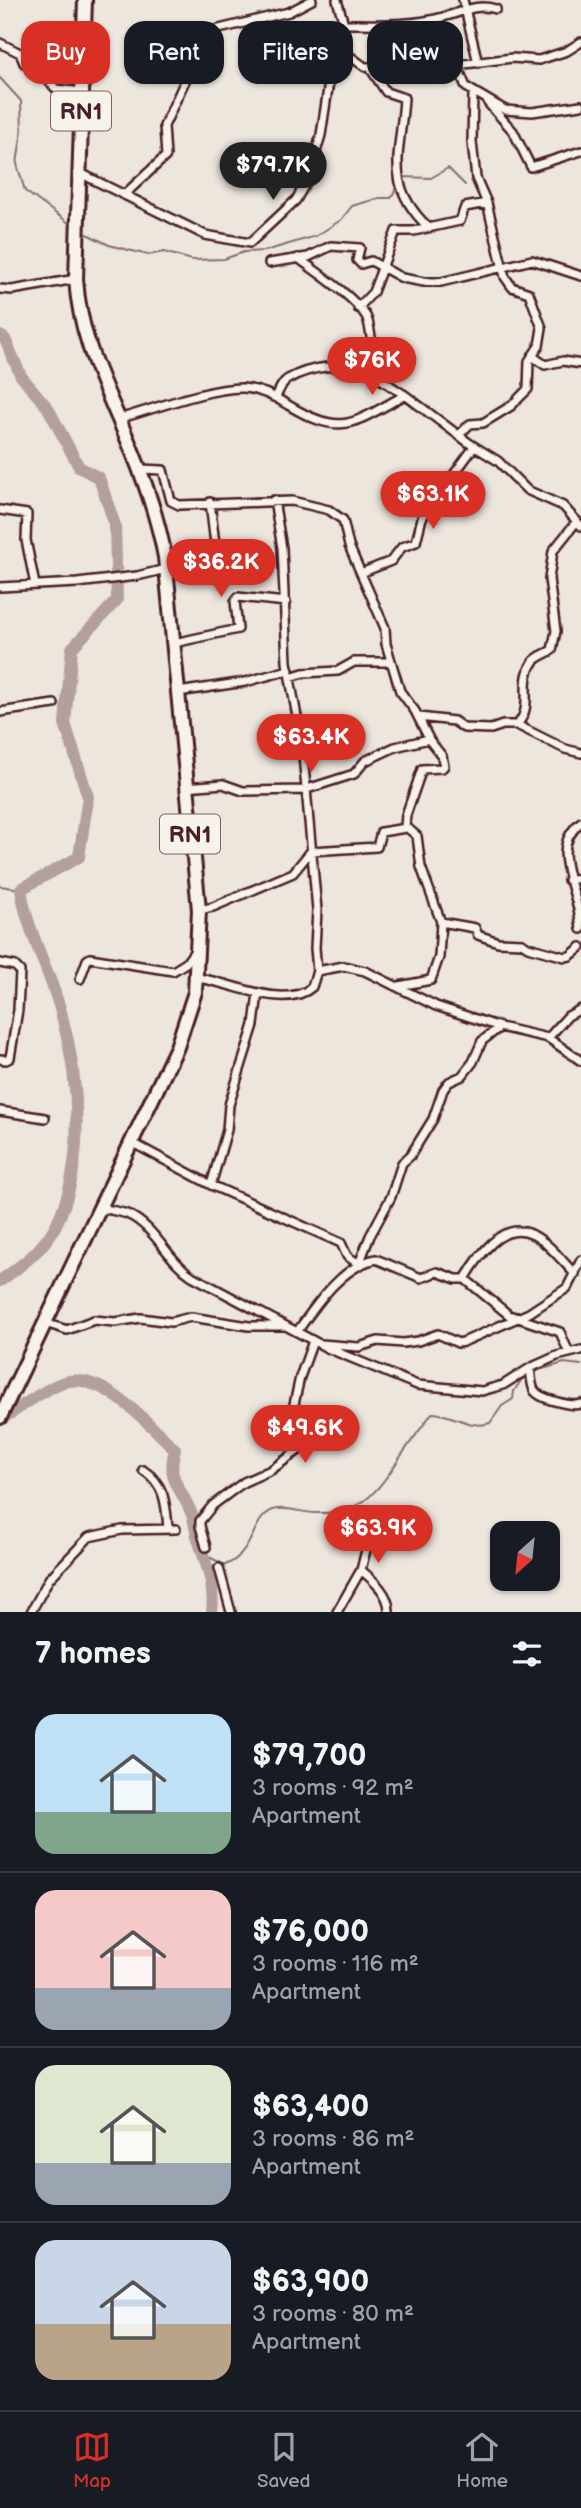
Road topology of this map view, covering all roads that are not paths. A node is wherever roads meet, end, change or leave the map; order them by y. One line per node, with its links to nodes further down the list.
1 (85, 0): 16 (highway, RN1)
2 (312, 0): 22 (street)
3 (337, 0): 7 (street)
4 (463, 0): 5 (street)
5 (466, 9): 6 (street); 8 (street); 11 (street)
6 (496, 9)
7 (343, 21)
8 (353, 24)
9 (581, 42): 11 (street)
10 (0, 43): 16 (street)
11 (478, 63): 12 (street)
12 (463, 64)
13 (463, 83): 17 (street)
14 (328, 84): 22 (street)
15 (381, 84): 24 (street)
16 (82, 92): 21 (highway, RN1)
17 (473, 92): 18 (street); 23 (street)
18 (482, 97): 19 (street); 20 (street)
19 (581, 105)
20 (581, 151)
21 (80, 173): 22 (street); 30 (highway, RN1)
22 (124, 195)
23 (487, 203): 24 (street); 27 (street)
24 (428, 227): 28 (street)
25 (298, 258): 26 (street); 28 (street); 32 (street)
26 (269, 263)
27 (503, 267): 28 (street); 29 (street); 33 (street)
28 (383, 268): 32 (street)
29 (581, 276)
30 (76, 279): 31 (street); 38 (highway, RN1)
31 (0, 289)
32 (358, 308): 35 (street)
33 (532, 356): 34 (street); 39 (street)
34 (581, 364)
35 (368, 372): 36 (street); 37 (street)
36 (405, 395): 37 (street); 39 (street)
37 (275, 397): 38 (street)
38 (118, 419): 41 (highway, RN1)
39 (459, 435): 40 (street)
40 (474, 447): 45 (street); 47 (street)
41 (140, 469): 43 (street); 46 (highway, RN1)
42 (274, 500): 43 (street); 47 (street); 50 (street)
43 (210, 502): 46 (street)
44 (0, 510): 48 (street)
45 (579, 523): 58 (street)
46 (166, 563): 48 (street); 51 (highway, RN1)
47 (361, 573): 52 (street)
48 (35, 585): 49 (street)
49 (0, 587)
50 (286, 602): 51 (street); 53 (street)
51 (174, 643): 54 (highway, RN1)
52 (391, 662): 53 (street); 57 (street)
53 (289, 673): 54 (street); 62 (street)
54 (178, 692): 61 (highway, RN1)
55 (54, 704): 56 (street)
56 (0, 712)
57 (419, 717): 58 (street); 59 (street)
58 (517, 725): 60 (street)
59 (429, 738): 62 (street); 64 (street)
60 (581, 753)
61 (186, 787): 62 (street); 68 (highway, RN1)
62 (304, 790): 65 (street)
63 (581, 821): 67 (street)
64 (406, 828): 65 (street); 69 (street)
65 (311, 851): 68 (street); 74 (street)
66 (581, 878): 67 (street)
67 (568, 880): 70 (street)
68 (199, 910): 71 (highway, RN1)
69 (441, 922): 72 (street); 77 (street)
70 (581, 929)
71 (198, 946): 75 (highway, RN1); 76 (street)
72 (581, 947)
73 (0, 963): 82 (street)
74 (317, 971): 77 (street); 78 (street)
75 (197, 978): 78 (street); 86 (highway, RN1)
76 (79, 979)
77 (399, 986): 80 (street)
78 (258, 993): 87 (street)
79 (581, 1008): 81 (street)
80 (500, 1027): 81 (street); 90 (street)
81 (548, 1038): 83 (street)
82 (0, 1059)
83 (581, 1061)
84 (0, 1111): 85 (street)
85 (45, 1118)
86 (131, 1142): 87 (street); 88 (highway, RN1)
87 (211, 1185): 90 (street)
88 (99, 1207): 94 (highway, RN1); 95 (street)
89 (581, 1260): 91 (street)
90 (359, 1264): 92 (street); 96 (street)
91 (575, 1274): 92 (street); 93 (street)
92 (465, 1279): 93 (street)
93 (516, 1318): 97 (street); 99 (street)
94 (45, 1323): 95 (street); 102 (highway, RN1)
95 (285, 1326): 96 (street)
96 (297, 1332): 97 (street)
97 (315, 1342): 100 (street); 105 (street)
98 (581, 1350): 99 (street)
99 (569, 1353): 100 (street)
100 (530, 1368): 101 (street)
101 (581, 1404)
102 (2, 1412)
103 (143, 1470): 108 (street)
104 (363, 1512): 107 (street)
105 (206, 1547)
106 (219, 1568): 109 (street)
107 (361, 1570): 110 (street); 111 (street)
108 (31, 1612)
109 (231, 1612)
110 (337, 1612)
111 (389, 1612)

